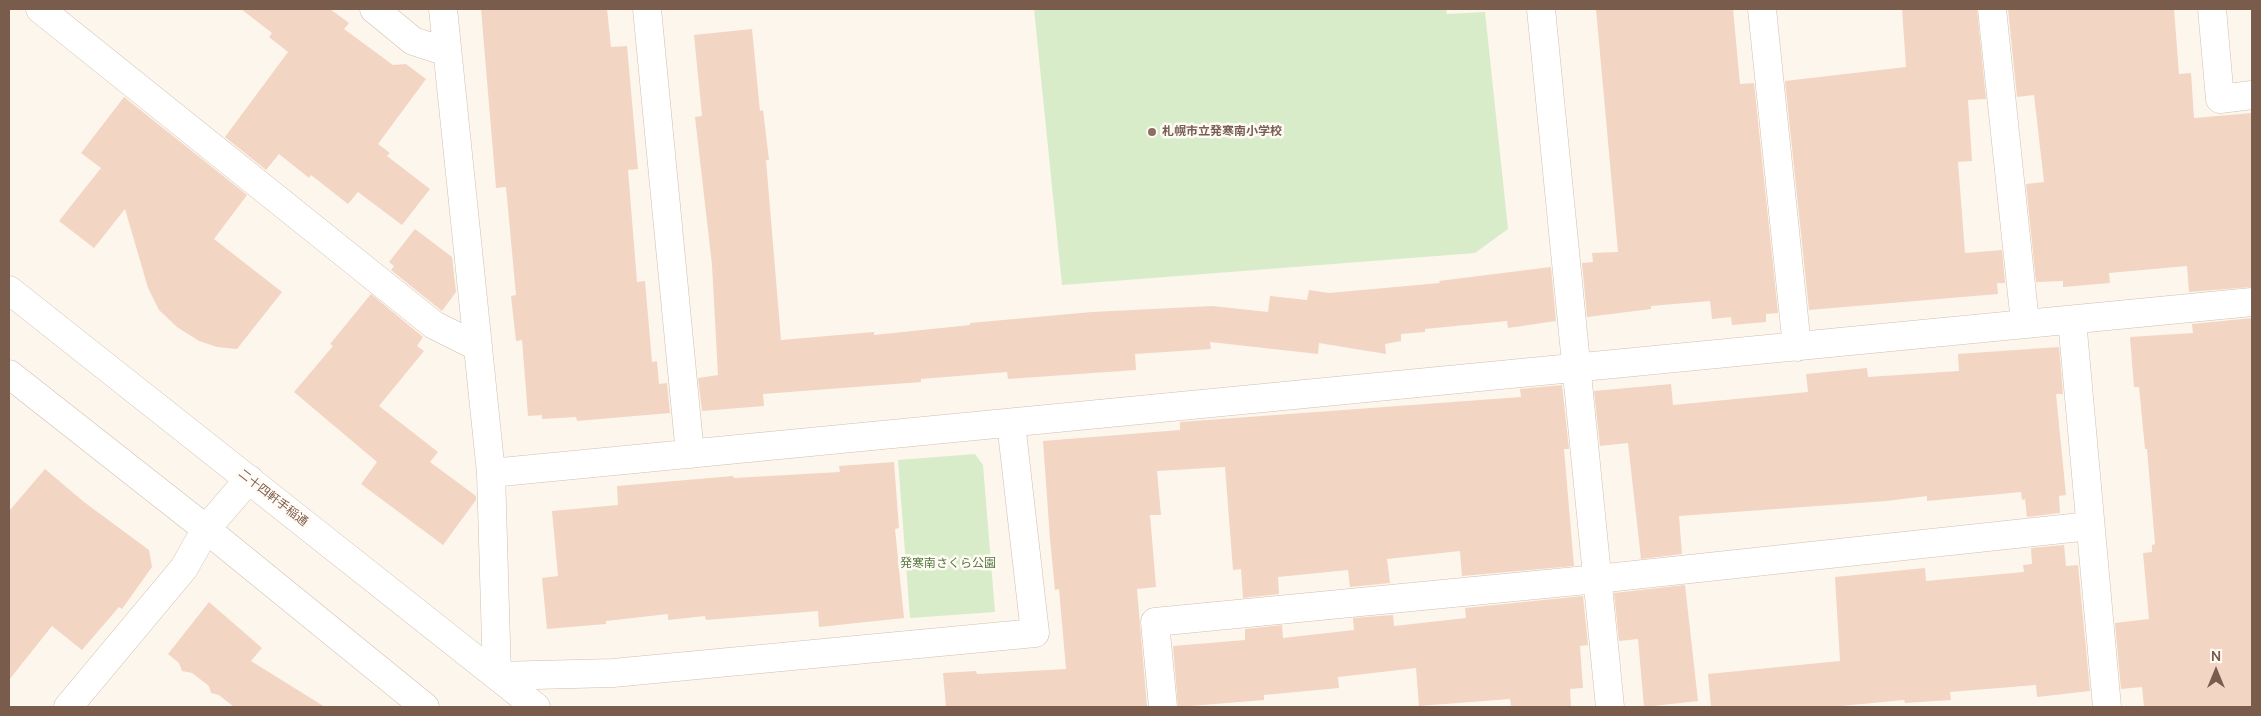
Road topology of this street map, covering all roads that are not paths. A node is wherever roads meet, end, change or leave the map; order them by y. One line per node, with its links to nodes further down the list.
1 (40, 9): 15 (street)
2 (374, 9): 9 (street)
3 (442, 9): 9 (street)
4 (647, 9): 20 (street)
5 (1541, 9): 17 (street)
6 (1762, 9): 16 (street)
7 (1992, 9): 14 (street)
8 (2212, 9): 10 (street)
9 (447, 52): 15 (street)
10 (2252, 95)
11 (9, 290): 22 (street, 二十四軒手稲通)
12 (2252, 302): 13 (street)
13 (2072, 320): 14 (street); 23 (street)
14 (2025, 323): 16 (street)
15 (478, 347): 21 (street)
16 (1797, 347): 17 (street)
17 (1576, 368): 19 (street); 25 (street)
18 (9, 374): 24 (street)
19 (1011, 423): 20 (street); 26 (street)
20 (690, 454): 21 (street)
21 (491, 473): 26 (street)
22 (249, 479): 24 (street); 26 (street, 二十四軒手稲通)
23 (2090, 526): 25 (street); 32 (street)
24 (206, 529): 27 (street); 28 (street)
25 (1597, 579): 30 (street); 31 (street)
26 (497, 676): 29 (street, 二十四軒手稲通)
27 (68, 707)
28 (424, 707)
29 (536, 707)
30 (1163, 707)
31 (1610, 707)
32 (2107, 707)

